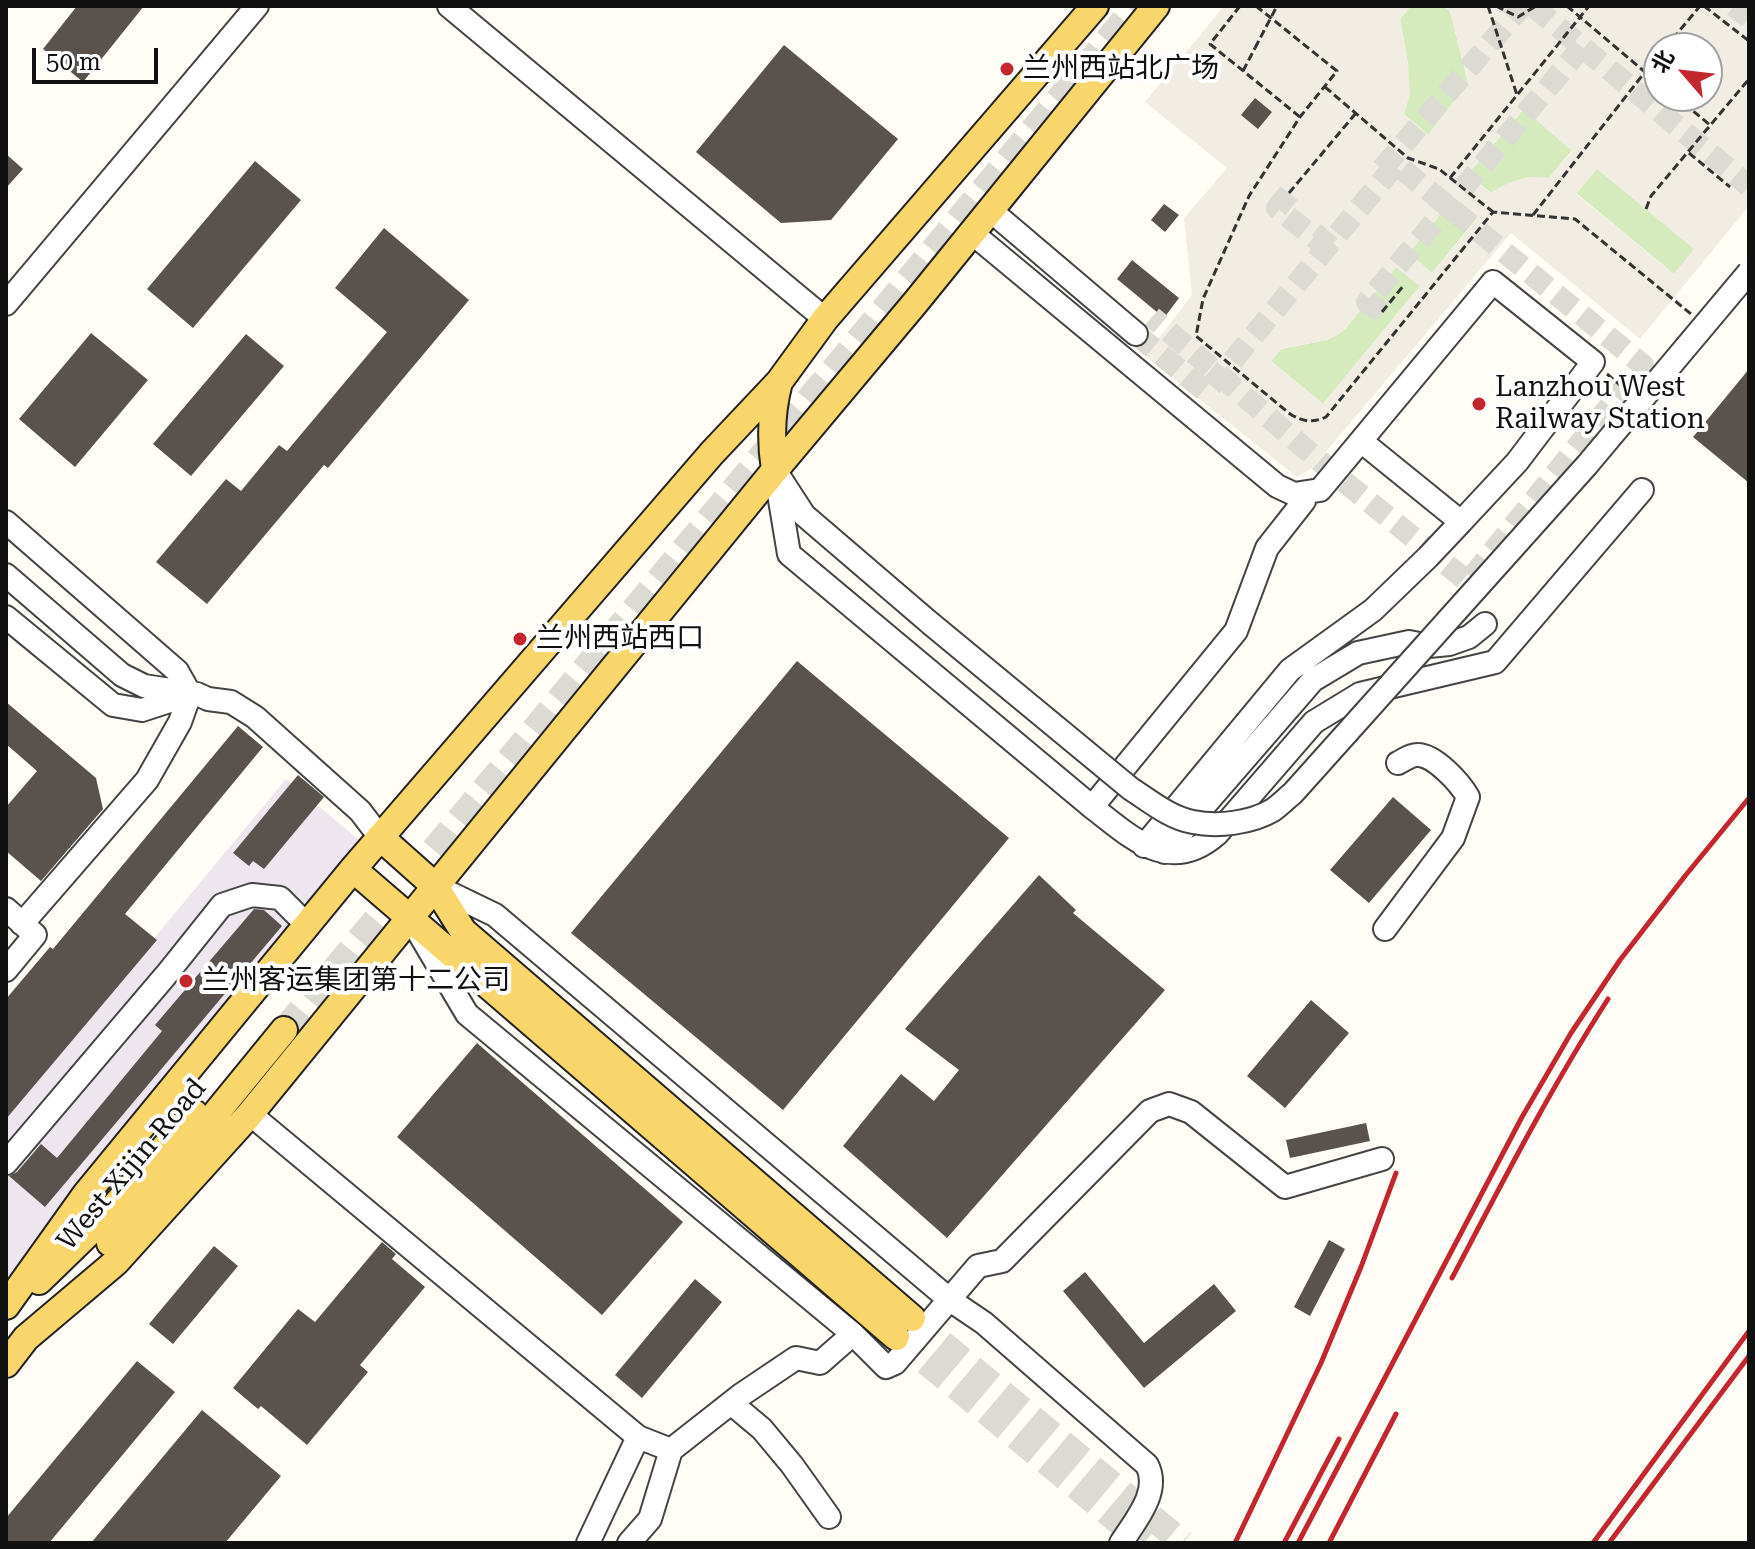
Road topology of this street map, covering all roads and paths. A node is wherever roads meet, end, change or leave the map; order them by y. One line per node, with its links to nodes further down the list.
1 (257, 6): 40 (street)
2 (449, 6): 42 (street)
3 (1095, 6): 42 (main road)
4 (1156, 6): 34 (main road, West Xijin Road)
5 (1240, 6): 18 (path)
6 (1256, 6): 22 (path)
7 (1277, 6): 18 (path, bridge)
8 (1488, 6): 24 (path)
9 (1496, 6): 10 (path)
10 (1536, 6)
11 (1567, 6): 14 (path)
12 (1589, 6): 14 (path)
13 (1702, 6): 15 (path); 16 (path)
14 (1580, 17): 17 (path); 24 (path)
15 (1679, 32)
16 (1749, 41)
17 (1643, 70)
18 (1243, 71): 27 (path)
19 (1643, 75): 36 (path)
20 (1749, 79): 21 (path)
21 (1744, 85): 23 (path); 28 (path)
22 (1325, 87): 26 (path); 27 (path)
23 (1749, 90)
24 (1517, 95): 30 (path)
25 (1694, 112): 28 (path)
26 (1356, 113): 30 (path); 32 (path)
27 (1300, 117): 44 (path)
28 (1710, 125): 29 (path)
29 (1688, 152): 31 (path); 33 (path)
30 (1450, 178): 35 (path)
31 (1730, 187)
32 (1289, 193)
33 (1646, 209)
34 (990, 210): 37 (main road, West Xijin Road); 43 (street)
35 (1493, 212)
36 (1533, 215)
37 (972, 233): 46 (street); 47 (main road, West Xijin Road)
38 (1749, 272): 47 (street, bridge)
39 (1404, 285): 41 (path)
40 (6, 304)
41 (1382, 312)
42 (825, 319): 45 (main road)
43 (1136, 334)
44 (1233, 367)
45 (779, 382): 47 (main road); 58 (main road)
46 (1361, 441): 51 (street); 51 (street)
47 (775, 470): 57 (street); 61 (main road, West Xijin Road)
48 (1642, 490): 59 (street)
49 (1304, 501): 57 (street)
50 (6, 522): 55 (street)
51 (1461, 522): 59 (street)
52 (6, 575): 55 (street)
53 (6, 617): 55 (street)
54 (1485, 624): 59 (street)
55 (190, 694): 58 (street); 62 (street)
56 (1398, 763): 65 (street)
57 (1092, 807): 59 (street)
58 (380, 837): 60 (main road); 61 (main road)
59 (1154, 849)
60 (353, 869): 63 (main road); 64 (main road)
61 (435, 886): 63 (main road, West Xijin Road); 63 (main road); 70 (street)
62 (14, 916): 66 (street)
63 (409, 917): 67 (main road, West Xijin Road); 73 (street)
64 (307, 925): 69 (street); 71 (main road)
65 (1385, 929)
66 (6, 970)
67 (250, 1114): 74 (main road, West Xijin Road); 77 (street)
68 (1382, 1159): 70 (street)
69 (6, 1163)
70 (950, 1300): 73 (street); 82 (street)
71 (6, 1306)
72 (6, 1313): 74 (main road, West Xijin Road)
73 (853, 1334): 76 (street)
74 (26, 1338): 75 (main road, West Xijin Road)
75 (6, 1364)
76 (731, 1403): 78 (street); 79 (street)
77 (638, 1437): 78 (street); 80 (street)
78 (671, 1450): 81 (street)
79 (829, 1517)
80 (588, 1543)
81 (629, 1543)
82 (1121, 1543)

